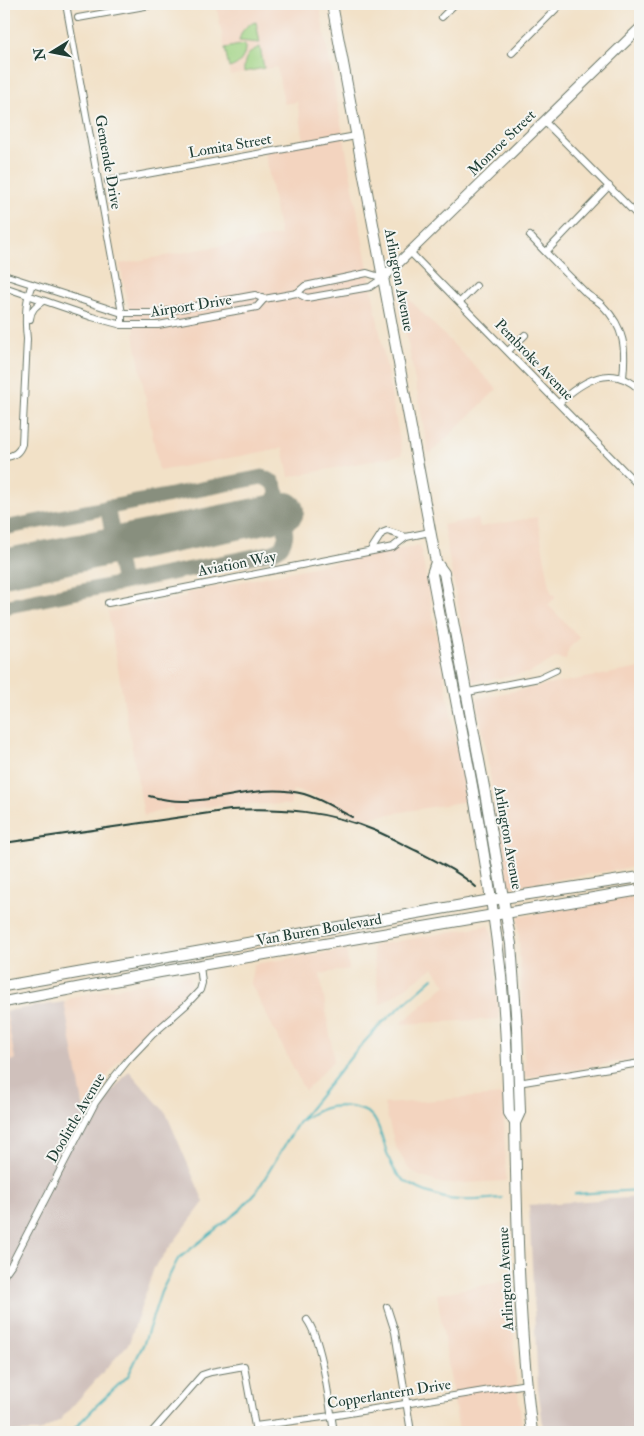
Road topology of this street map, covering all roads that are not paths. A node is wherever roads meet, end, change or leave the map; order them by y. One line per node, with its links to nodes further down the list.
1 (66, 4): 28 (street, Gemende Drive)
2 (156, 4): 7 (street)
3 (332, 4): 11 (main road, Arlington Avenue)
4 (455, 4): 6 (street)
5 (561, 4): 9 (street)
6 (442, 17)
7 (78, 18)
8 (640, 28): 10 (street, Monroe Street)
9 (512, 53)
10 (544, 121): 13 (street); 16 (street, Monroe Street)
11 (356, 136): 12 (street, Lomita Street); 19 (main road, Arlington Avenue)
12 (108, 181)
13 (609, 186): 14 (street); 17 (street)
14 (640, 218)
15 (530, 236): 17 (street)
16 (410, 252): 19 (street, Monroe Street); 27 (street, Pembroke Avenue)
17 (546, 252): 33 (street)
18 (4, 275): 20 (street, Airport Drive)
19 (383, 278): 23 (street, Airport Drive); 23 (street, Airport Drive); 38 (main road, Arlington Avenue)
20 (32, 284): 24 (street); 28 (street, Airport Drive)
21 (476, 286): 27 (street)
22 (4, 287): 24 (street, Airport Drive)
23 (297, 294): 25 (street, Airport Drive)
24 (28, 296): 26 (street, Airport Drive); 31 (street)
25 (264, 299): 28 (street, Airport Drive); 29 (street, Airport Drive)
26 (44, 301): 29 (street, Airport Drive); 31 (street)
27 (460, 302): 32 (street, Pembroke Avenue)
28 (122, 313): 29 (street, Gemende Drive)
29 (122, 325)
30 (525, 335): 32 (street)
31 (27, 340): 36 (street)
32 (508, 351): 35 (street, Pembroke Avenue)
33 (623, 378): 34 (street); 35 (street)
34 (640, 390)
35 (558, 403): 37 (street, Pembroke Avenue)
36 (4, 457)
37 (640, 487)
38 (430, 532): 39 (street, Aviation Way); 41 (main road, Arlington Avenue)
39 (406, 537): 40 (street, Aviation Way); 40 (street, Aviation Way)
40 (371, 550): 42 (street, Aviation Way)
41 (436, 562): 44 (main road, Arlington Avenue); 45 (main road, Arlington Avenue)
42 (108, 603)
43 (556, 670): 44 (street)
44 (466, 692): 45 (street); 51 (main road, Arlington Avenue)
45 (454, 695): 52 (main road, Arlington Avenue)
46 (640, 877): 47 (main road, Van Buren Boulevard)
47 (612, 882): 51 (main road, Van Buren Boulevard); 53 (main road)
48 (640, 883): 50 (main road)
49 (640, 890): 50 (main road, Van Buren Boulevard)
50 (615, 895): 53 (main road, Van Buren Boulevard)
51 (504, 899): 52 (main road, Van Buren Boulevard); 54 (main road, Arlington Avenue)
52 (491, 900): 55 (main road, Arlington Avenue); 57 (main road, Van Buren Boulevard)
53 (574, 902): 54 (main road, Van Buren Boulevard)
54 (506, 914): 55 (main road, Van Buren Boulevard); 61 (main road, Arlington Avenue)
55 (493, 916): 56 (main road, Van Buren Boulevard); 59 (main road, Arlington Avenue)
56 (200, 966): 58 (main road, Van Buren Boulevard); 63 (street, Doolittle Avenue)
57 (4, 986)
58 (4, 1002)
59 (506, 1050): 61 (main road); 62 (main road, Arlington Avenue)
60 (640, 1063): 61 (street)
61 (518, 1083): 62 (main road, Arlington Avenue)
62 (515, 1123): 66 (main road, Arlington Avenue)
63 (4, 1275)
64 (387, 1307): 67 (street)
65 (307, 1320): 68 (street)
66 (526, 1384): 67 (street, Copperlantern Drive); 73 (main road, Arlington Avenue)
67 (407, 1404): 68 (street, Copperlantern Drive); 72 (street)
68 (331, 1416): 69 (street, Copperlantern Drive); 71 (street)
69 (256, 1429): 70 (street)
70 (152, 1432)
71 (334, 1432)
72 (411, 1432)
73 (532, 1432)

